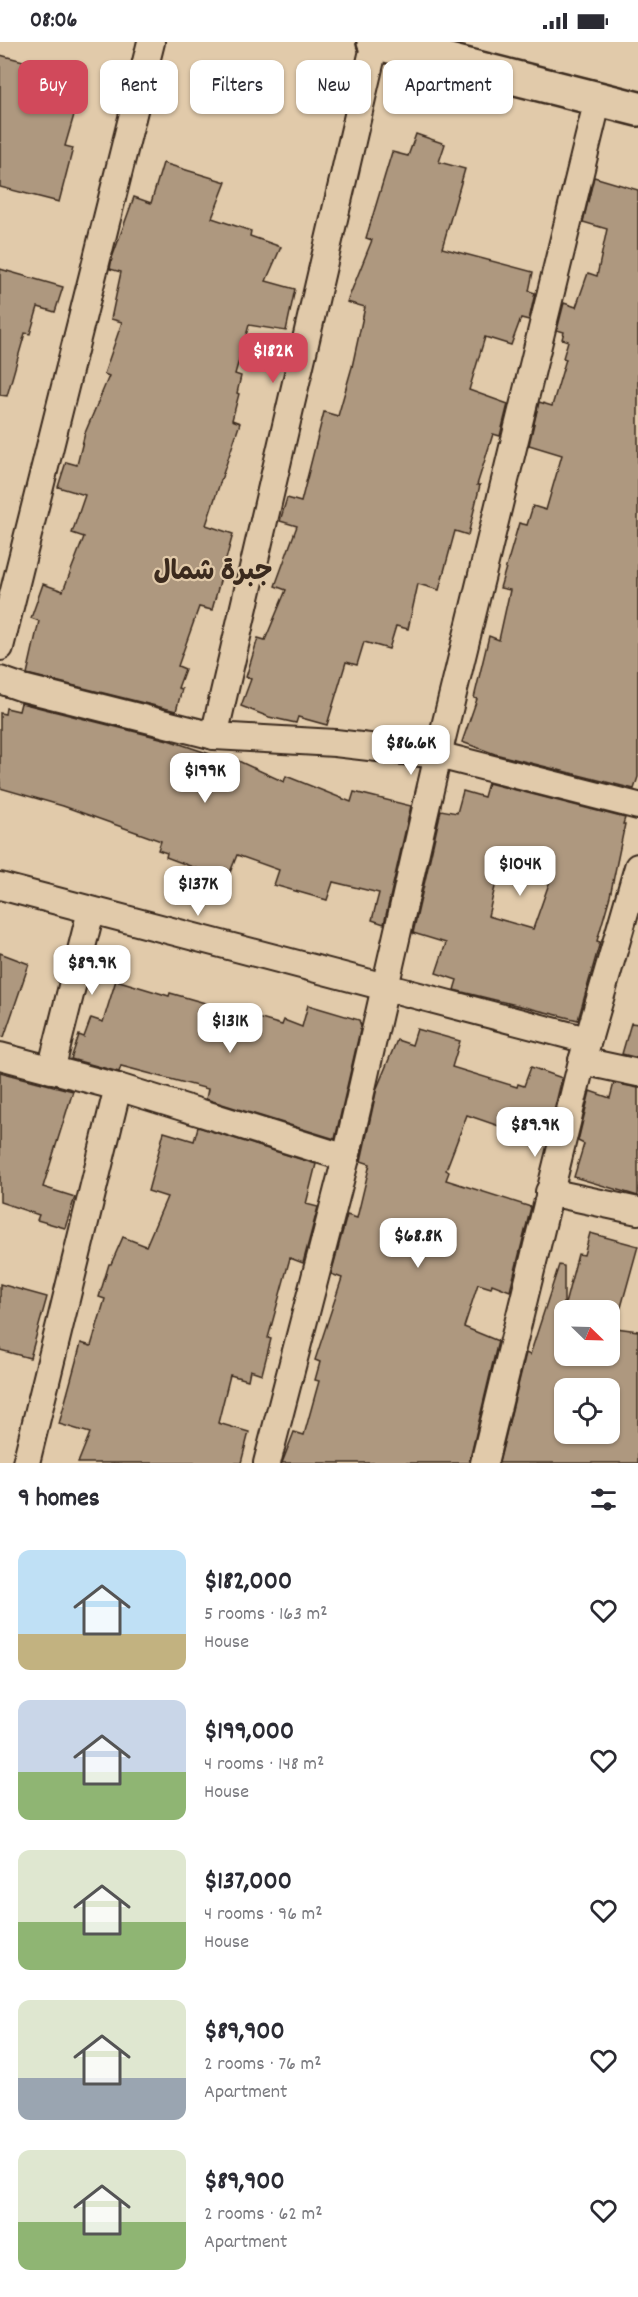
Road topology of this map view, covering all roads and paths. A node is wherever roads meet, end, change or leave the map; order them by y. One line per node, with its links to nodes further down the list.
1 (151, 42): 5 (street)
2 (374, 42): 3 (street); 7 (street)
3 (598, 99): 4 (street); 8 (street)
4 (638, 109)
5 (0, 646)
6 (0, 680): 7 (street)
7 (214, 736): 8 (street)
8 (438, 755): 9 (street); 13 (street)
9 (638, 806)
10 (638, 867): 14 (street)
11 (0, 886): 12 (street)
12 (91, 911): 13 (street); 16 (street)
13 (385, 988): 14 (street); 19 (street)
14 (584, 1050): 17 (street); 20 (street)
15 (0, 1056): 16 (street)
16 (51, 1070): 18 (street)
17 (638, 1072)
18 (118, 1087): 19 (street); 22 (street)
19 (346, 1158): 23 (street)
20 (549, 1192): 21 (street); 24 (street)
21 (638, 1211)
22 (26, 1463)
23 (267, 1463)
24 (484, 1463)

